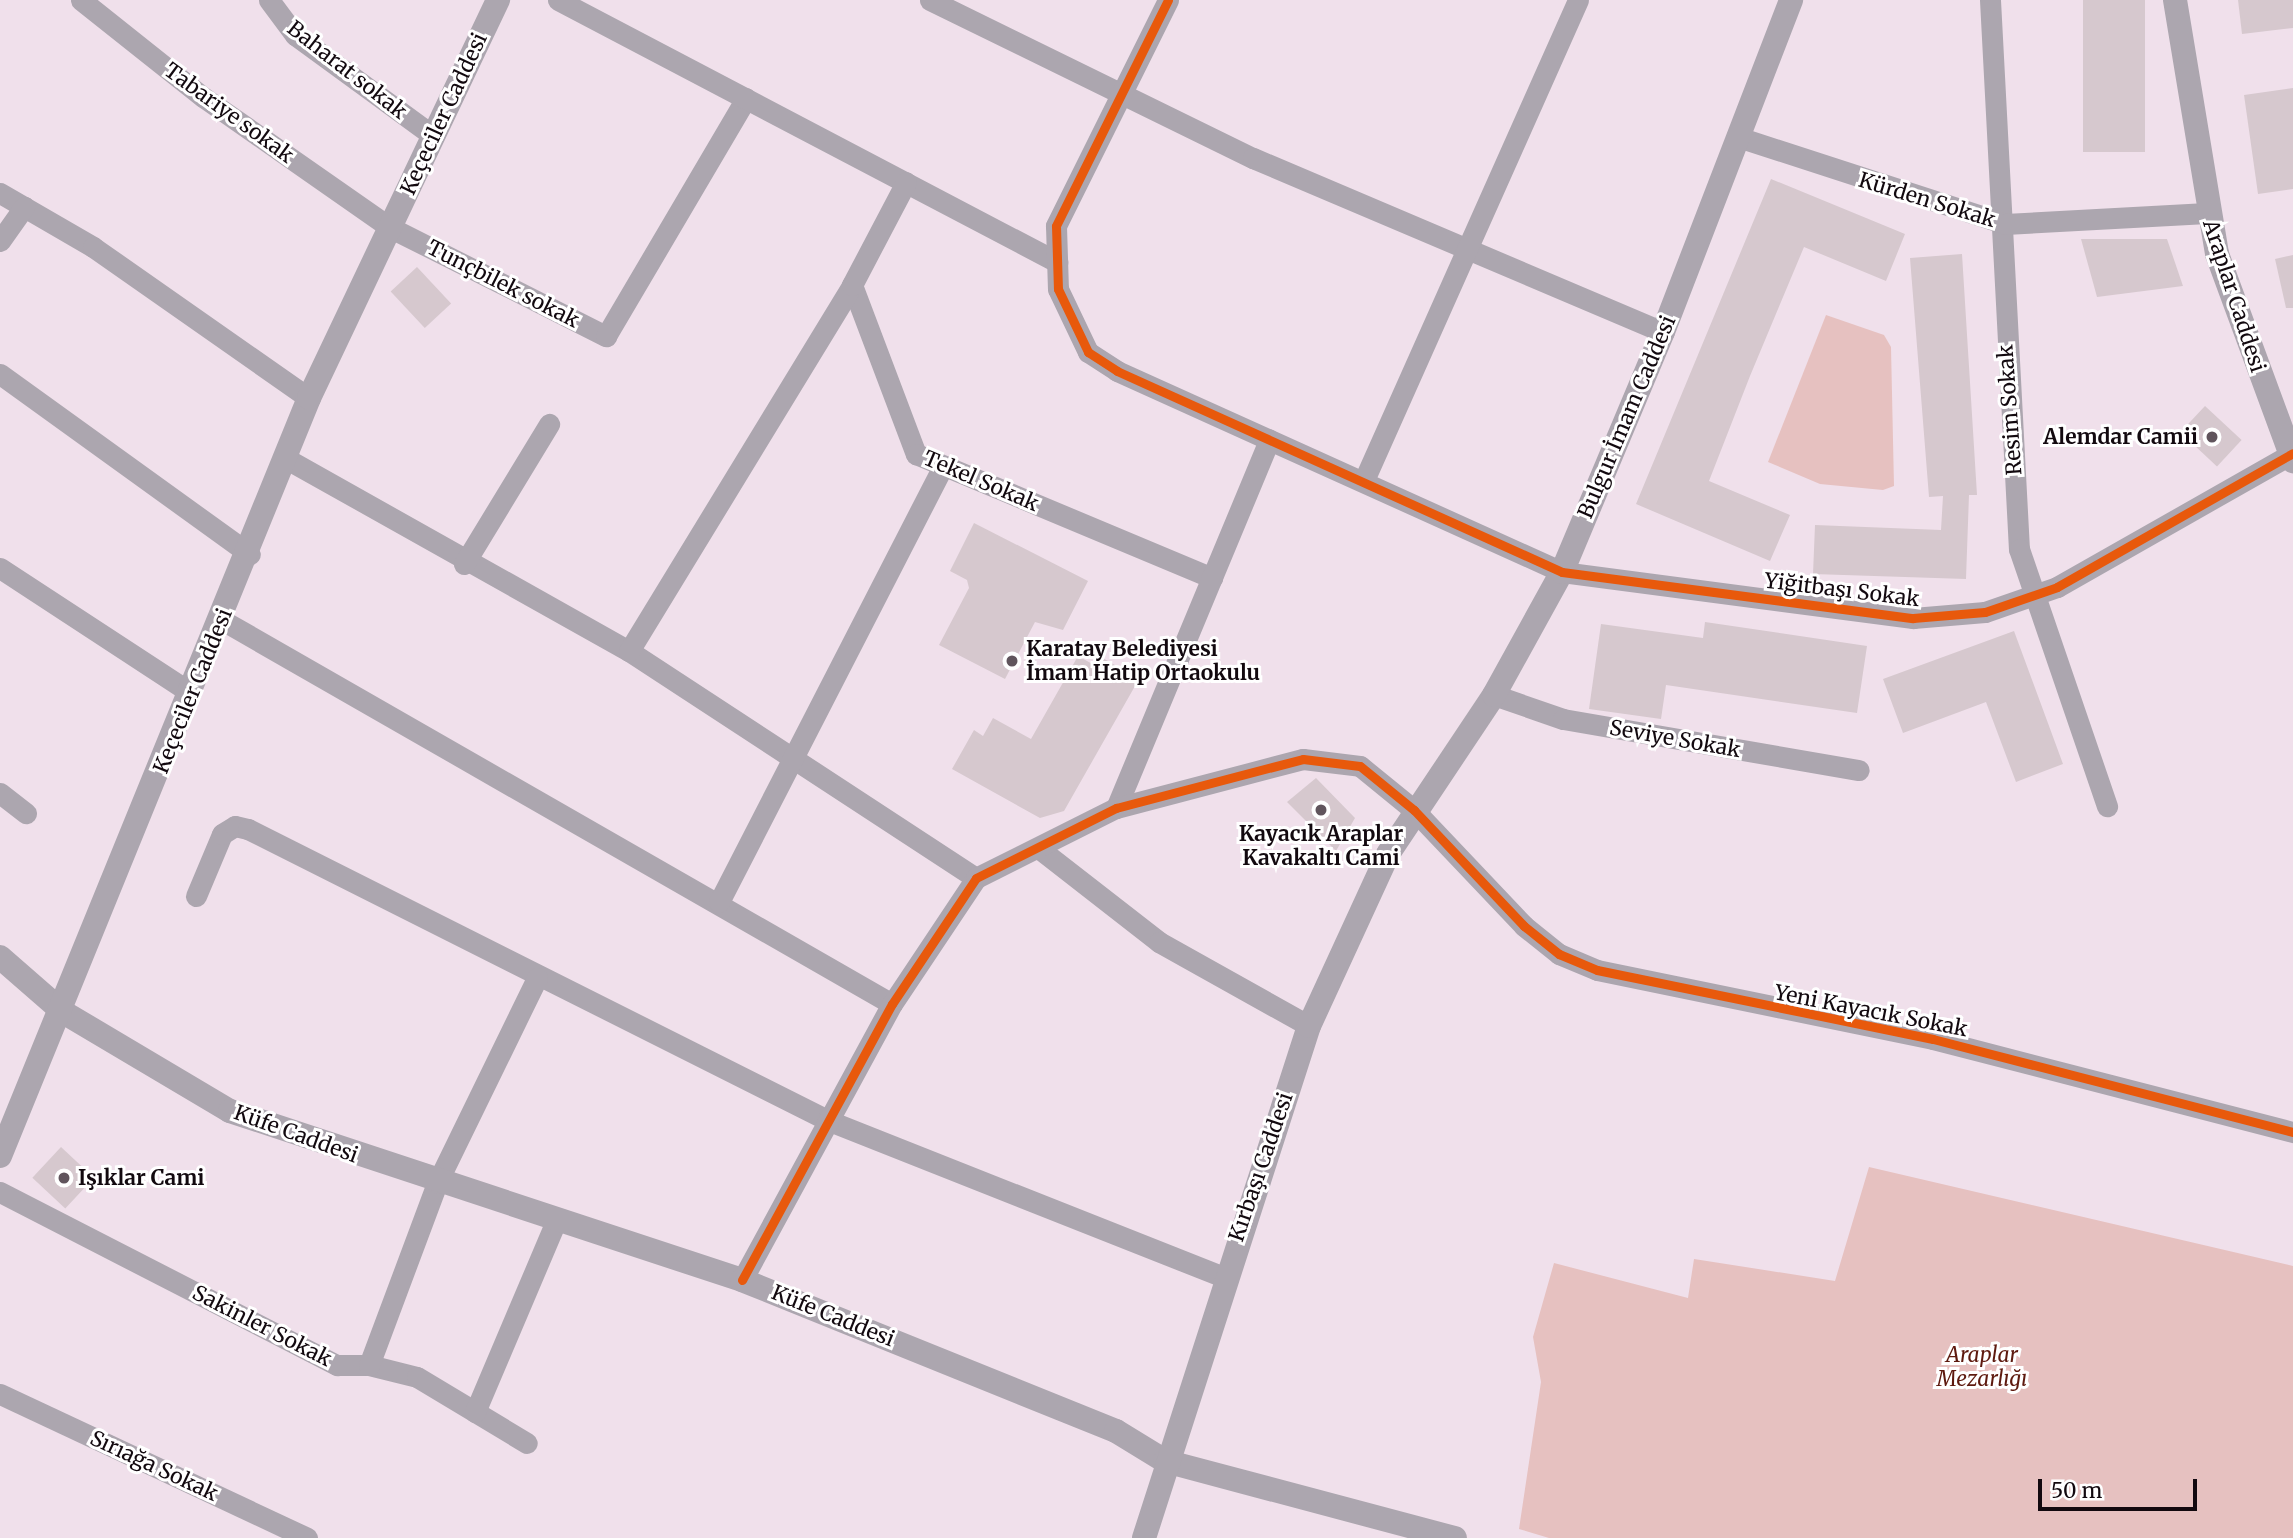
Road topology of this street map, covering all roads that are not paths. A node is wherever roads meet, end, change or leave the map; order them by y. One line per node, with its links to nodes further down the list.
1 (81, 0): 20 (street, Tabariye sokak)
2 (269, 0): 13 (street, Baharat sokak)
3 (498, 0): 13 (street, Keçeciler Caddesi)
4 (558, 0): 12 (street)
5 (930, 0): 11 (street)
6 (1168, 0): 11 (street, Yiğitbaşı Sokak)
7 (1578, 0): 22 (street)
8 (1791, 0): 14 (street, Bulgur İmam Caddesi)
9 (1990, 0): 19 (street, Resim Sokak)
10 (2175, 0): 18 (street, Araplar Caddesi)
11 (1122, 93): 22 (street); 23 (street, Yiğitbaşı Sokak)
12 (746, 98): 15 (street); 20 (street, Tunçbilek sokak)
13 (432, 135): 20 (street, Keçeciler Caddesi)
14 (1738, 137): 19 (street, Kürden Sokak); 25 (street, Bulgur İmam Caddesi)
15 (906, 182): 23 (street); 24 (street)
16 (0, 193): 17 (street)
17 (24, 207): 21 (street); 27 (street)
18 (2207, 213): 19 (street, Kürden Sokak); 30 (street, Araplar Caddesi)
19 (2005, 224): 39 (street, Resim Sokak)
20 (391, 227): 27 (street, Keçeciler Caddesi)
21 (0, 241)
22 (1468, 247): 25 (street); 33 (street)
23 (1057, 262): 29 (street, Yiğitbaşı Sokak)
24 (852, 285): 32 (street, Tekel Sokak); 41 (street)
25 (1663, 332): 37 (street, Bulgur İmam Caddesi)
26 (0, 374): 34 (street)
27 (309, 398): 31 (street, Keçeciler Caddesi)
28 (549, 424): 35 (street)
29 (1269, 440): 33 (street, Yiğitbaşı Sokak); 38 (street)
30 (2292, 456): 39 (street, Yiğitbaşı Sokak)
31 (285, 458): 34 (street, Keçeciler Caddesi); 35 (street)
32 (943, 466): 38 (street, Tekel Sokak); 44 (street)
33 (1365, 478): 37 (street, Yiğitbaşı Sokak)
34 (250, 554): 40 (street, Keçeciler Caddesi)
35 (464, 564): 41 (street)
36 (0, 568): 42 (street)
37 (1562, 572): 39 (street, Yiğitbaşı Sokak); 43 (street, Bulgur İmam Caddesi)
38 (1212, 578): 48 (street)
39 (2032, 600): 47 (street, Resim Sokak)
40 (222, 620): 42 (street, Keçeciler Caddesi); 54 (street)
41 (629, 651): 44 (street)
42 (191, 692): 58 (street, Keçeciler Caddesi)
43 (1494, 695): 45 (street, Seviye Sokak); 49 (street, Bulgur İmam Caddesi)
44 (797, 758): 52 (street); 54 (street)
45 (1859, 771)
46 (0, 793): 50 (street)
47 (2107, 806)
48 (1116, 808): 49 (street, Yeni Kayacık Sokak); 51 (street, Yeni Kayacık Sokak)
49 (1414, 810): 59 (street, Kırbaşı Caddesi); 61 (street, Yeni Kayacık Sokak)
50 (26, 813)
51 (1041, 850): 52 (street, Yeni Kayacık Sokak); 59 (street)
52 (976, 878): 57 (street)
53 (196, 896): 56 (street)
54 (719, 902): 57 (street)
55 (0, 957): 58 (street, Küfe Caddesi)
56 (537, 978): 60 (street); 63 (street)
57 (892, 1004): 60 (street)
58 (63, 1012): 62 (street, Keçeciler Caddesi); 63 (street, Küfe Caddesi)
59 (1309, 1026): 66 (street, Kırbaşı Caddesi)
60 (827, 1120): 66 (street); 67 (street)
61 (2293, 1132)
62 (0, 1156)
63 (437, 1183): 65 (street, Küfe Caddesi); 68 (street)
64 (0, 1192): 68 (street, Sakinler Sokak)
65 (556, 1221): 67 (street, Küfe Caddesi); 70 (street)
66 (1223, 1277): 72 (street, Kırbaşı Caddesi)
67 (742, 1280): 72 (street, Küfe Caddesi)
68 (369, 1364): 70 (street, Sakinler Sokak)
69 (0, 1394): 73 (street, Sırıağa Sokak)
70 (475, 1412): 71 (street, Sakinler Sokak)
71 (527, 1443)
72 (1166, 1461): 74 (street, Kırbaşı Caddesi); 75 (street, Küfe Caddesi)
73 (307, 1538)
74 (1144, 1538)
75 (1455, 1538)

